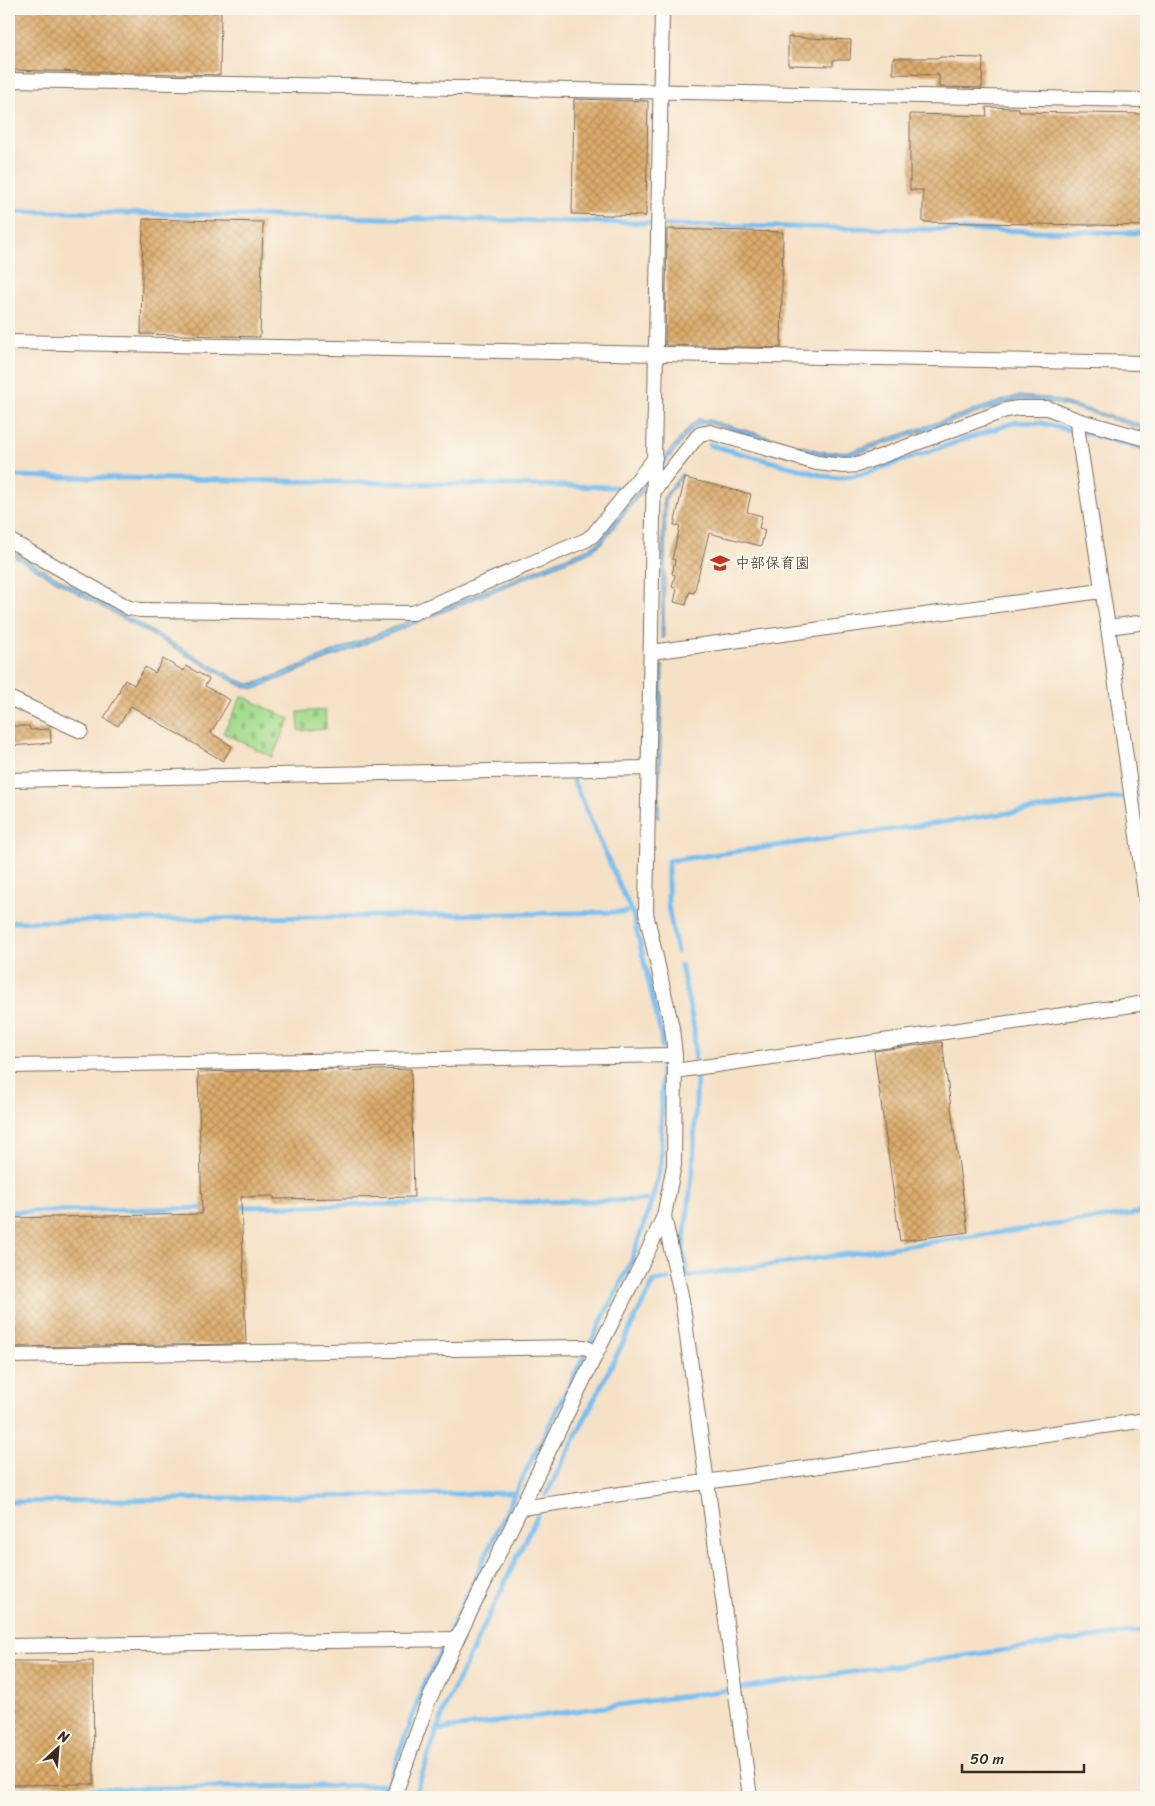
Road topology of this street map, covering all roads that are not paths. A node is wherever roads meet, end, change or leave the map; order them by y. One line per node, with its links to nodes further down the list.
1 (662, 9): 3 (street)
2 (9, 80): 3 (street)
3 (661, 90): 4 (street); 6 (street)
4 (1146, 100)
5 (9, 342): 6 (street)
6 (655, 354): 7 (street); 10 (street)
7 (1146, 363)
8 (1077, 420): 9 (street); 11 (street); 13 (street)
9 (1146, 439)
10 (654, 462): 11 (street); 12 (street)
11 (653, 487): 16 (street)
12 (9, 540)
13 (1101, 591): 15 (street); 16 (street)
14 (1146, 622): 15 (street)
15 (1108, 627): 21 (street)
16 (651, 652): 19 (street)
17 (9, 698): 18 (street)
18 (81, 731)
19 (648, 768): 20 (street); 23 (street)
20 (9, 780)
21 (1146, 901)
22 (1146, 1003): 25 (street)
23 (675, 1055): 24 (street); 25 (street)
24 (9, 1066)
25 (675, 1071): 26 (street)
26 (664, 1216): 27 (street); 30 (street)
27 (597, 1352): 28 (street); 31 (street)
28 (9, 1356)
29 (1146, 1420): 30 (street)
30 (706, 1482): 31 (street); 35 (street)
31 (521, 1508): 32 (street)
32 (457, 1639): 33 (street); 34 (street)
33 (9, 1646)
34 (394, 1797)
35 (750, 1797)

